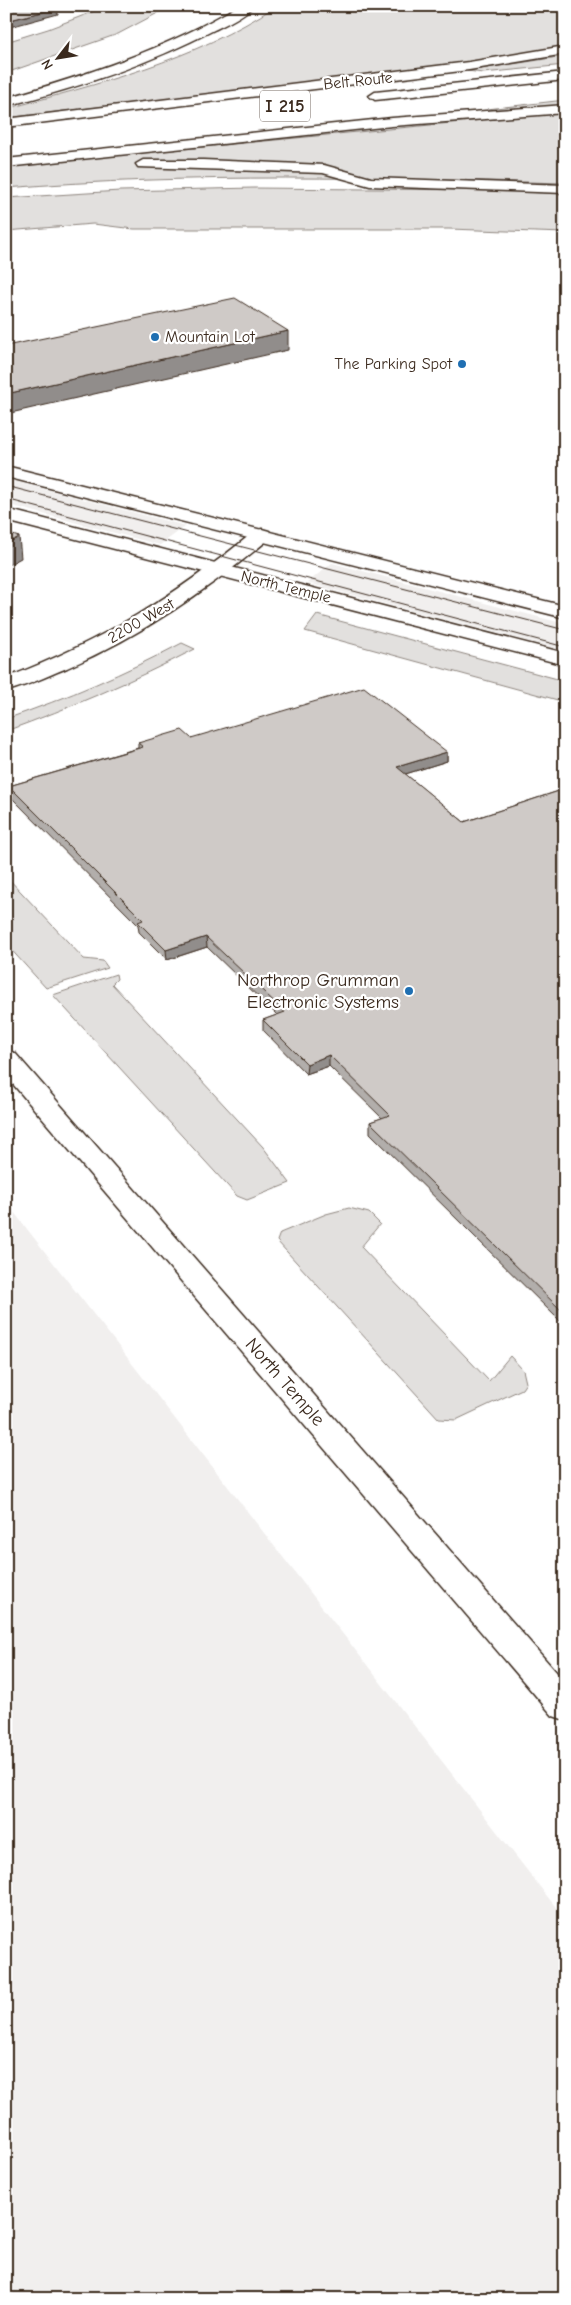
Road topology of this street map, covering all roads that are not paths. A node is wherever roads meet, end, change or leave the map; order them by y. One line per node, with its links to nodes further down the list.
1 (247, 6): 8 (main road)
2 (138, 46): 6 (main road)
3 (565, 50): 10 (main road)
4 (565, 68): 11 (main road, Belt Route / I 215)
5 (565, 76): 7 (main road, Belt Route)
6 (6, 92)
7 (360, 98)
8 (6, 102)
9 (565, 109): 12 (main road)
10 (6, 123)
11 (6, 130)
12 (6, 163)
13 (6, 168): 14 (main road)
14 (565, 189)
15 (6, 471): 17 (main road)
16 (6, 515): 18 (main road, North Temple)
17 (262, 536): 18 (main road, 2200 West); 19 (main road)
18 (219, 570): 20 (main road, North Temple); 21 (main road, 2200 West)
19 (565, 612)
20 (565, 659)
21 (6, 685)
22 (6, 1059): 23 (main road, North Temple)
23 (565, 1706)

